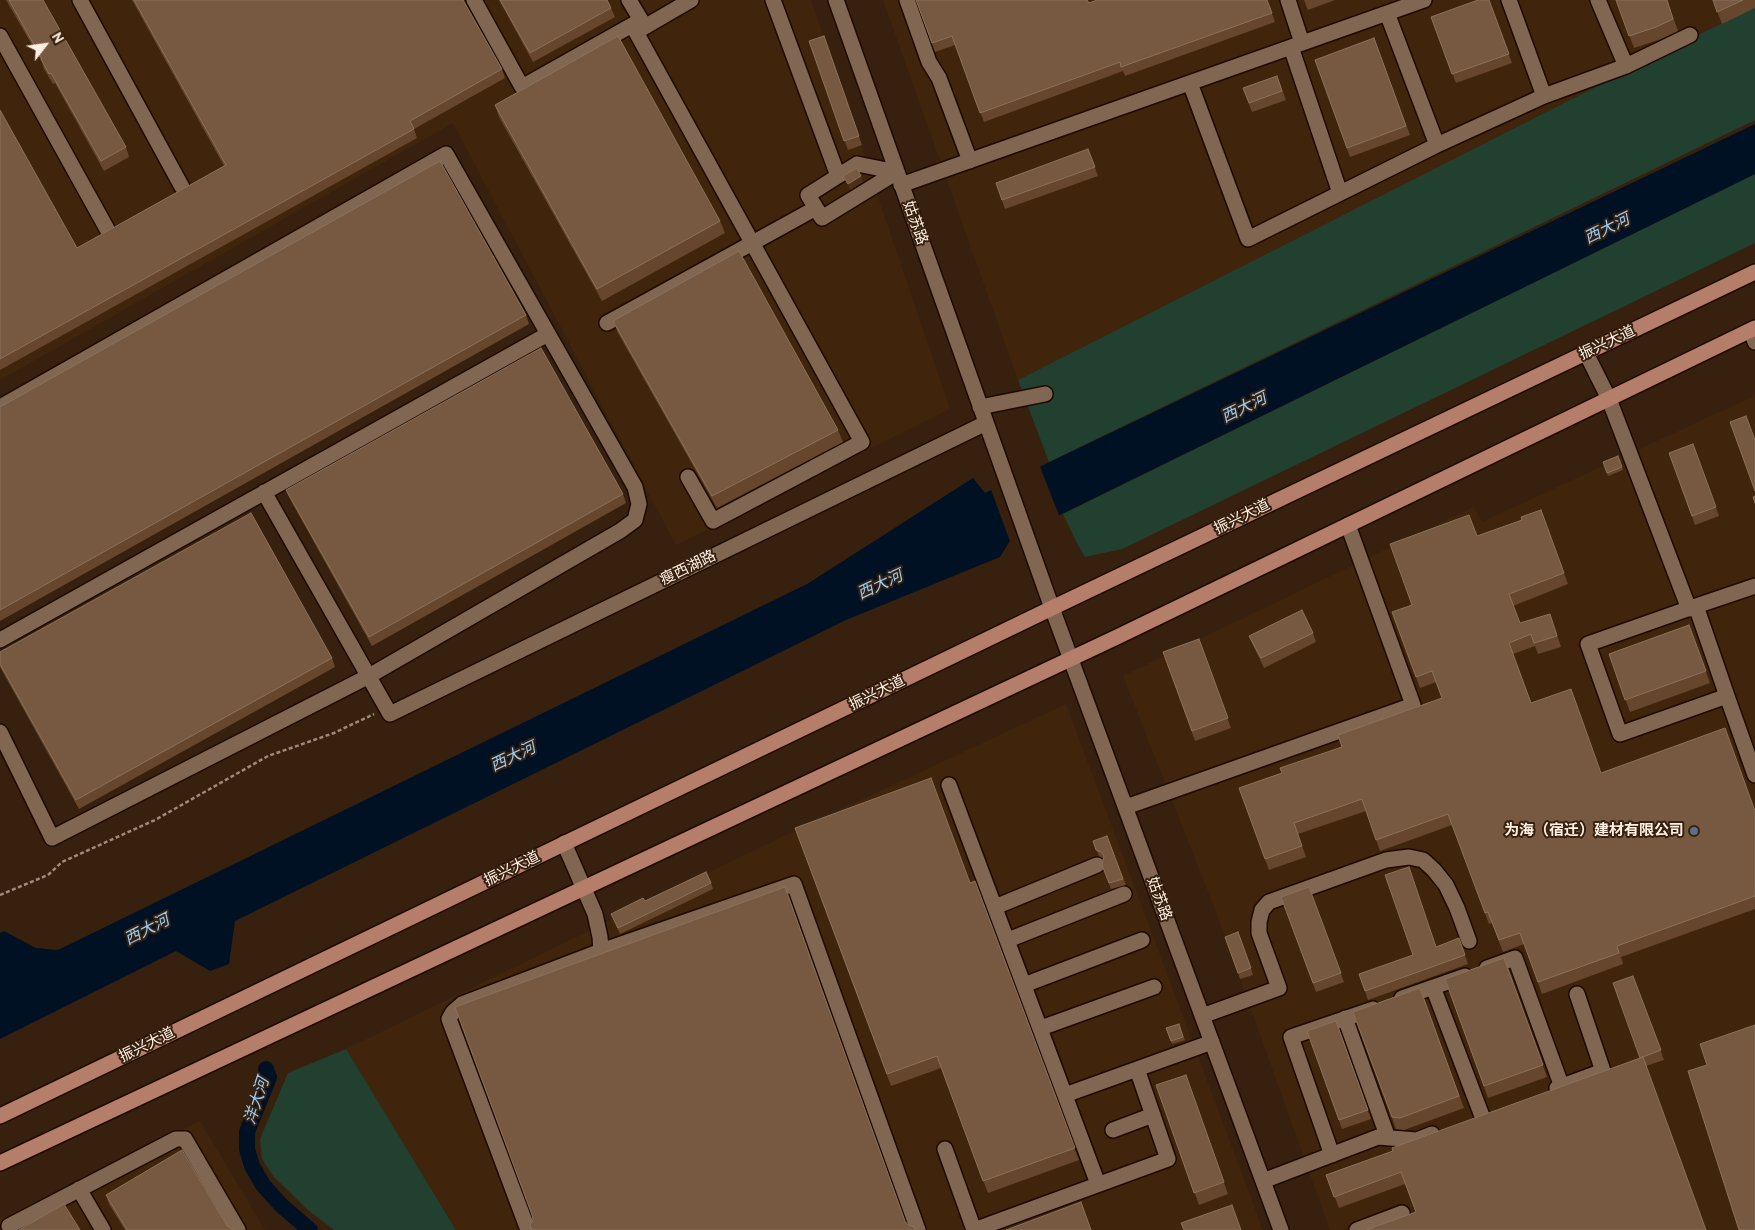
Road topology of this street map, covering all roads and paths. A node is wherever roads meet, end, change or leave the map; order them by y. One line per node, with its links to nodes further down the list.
1 (80, 0): 23 (street)
2 (474, 0): 3 (street)
3 (629, 0)
4 (691, 0): 27 (street)
5 (774, 0): 21 (street)
6 (836, 0): 22 (street, 姑苏路)
7 (907, 0): 20 (street)
8 (1288, 0): 15 (street)
9 (1424, 0): 12 (street)
10 (1509, 0): 18 (street)
11 (1598, 0): 16 (street)
12 (1387, 13): 15 (street); 19 (street)
13 (1690, 35): 16 (street)
14 (0, 36): 26 (street)
15 (1297, 45): 17 (street); 24 (street)
16 (1626, 66): 18 (street)
17 (1190, 83): 20 (street); 24 (street)
18 (1544, 96): 19 (street)
19 (1437, 145): 24 (street)
20 (970, 161): 22 (street)
21 (838, 176): 22 (street); 25 (street)
22 (899, 179): 25 (street); 36 (street, 姑苏路)
23 (182, 187)
24 (1340, 193)
25 (816, 208): 27 (street)
26 (107, 229)
27 (752, 244): 29 (street); 38 (street)
28 (1755, 272): 32 (main road, 振兴大道)
29 (607, 323)
30 (548, 334): 35 (street); 39 (street); 46 (street)
31 (1754, 334): 34 (main road)
32 (1586, 353): 34 (street); 42 (main road, 振兴大道)
33 (1045, 394): 36 (street)
34 (1609, 399): 40 (main road); 43 (street)
35 (0, 407)
36 (980, 407): 37 (street, 姑苏路)
37 (986, 423): 42 (street, 姑苏路); 48 (street, 瘦西湖路)
38 (688, 477)
39 (264, 492): 44 (street); 46 (street)
40 (1348, 525): 45 (main road); 52 (street)
41 (1755, 586): 43 (street)
42 (1052, 608): 45 (street, 姑苏路); 53 (main road, 振兴大道)
43 (1692, 608): 47 (street); 47 (street)
44 (0, 640)
45 (1071, 658): 52 (street, 姑苏路); 55 (main road)
46 (369, 676): 48 (street); 49 (street)
47 (1728, 696): 50 (street)
48 (390, 714): 57 (path)
49 (0, 732)
50 (1755, 775)
51 (950, 785): 58 (street)
52 (1126, 807): 67 (street, 姑苏路)
53 (564, 844): 55 (street); 77 (main road, 振兴大道)
54 (1097, 865): 58 (street)
55 (584, 888): 62 (street); 83 (main road)
56 (1124, 894): 59 (street)
57 (0, 895)
58 (995, 908): 59 (street)
59 (1008, 940): 63 (street)
60 (1142, 940): 63 (street)
61 (1469, 941): 67 (street)
62 (601, 951): 91 (street); 92 (street)
63 (1024, 985): 69 (street)
64 (1154, 987): 69 (street)
65 (1433, 987): 68 (street); 72 (street); 75 (street)
66 (1577, 994): 72 (street)
67 (1202, 1016): 70 (street, 姑苏路)
68 (1345, 1018): 80 (street); 82 (street)
69 (1040, 1028): 74 (street)
70 (1212, 1042): 71 (street); 84 (street, 姑苏路)
71 (1137, 1069): 74 (street); 76 (street)
72 (1562, 1087): 73 (street)
73 (1544, 1093)
74 (1065, 1095): 85 (street)
75 (1500, 1110)
76 (1153, 1115): 78 (street); 85 (street)
77 (0, 1116)
78 (1113, 1130)
79 (1444, 1130): 80 (street)
80 (1388, 1138): 82 (street)
81 (946, 1149): 93 (street)
82 (1332, 1155): 84 (street)
83 (0, 1164)
84 (1263, 1180): 94 (street, 姑苏路)
85 (1098, 1184): 93 (street)
86 (79, 1189): 88 (street); 89 (street); 90 (street)
87 (1402, 1213): 95 (street)
88 (9, 1226)
89 (103, 1230)
90 (238, 1230)
91 (528, 1230)
92 (918, 1230)
93 (974, 1230)
94 (1281, 1230)
95 (1357, 1230)

